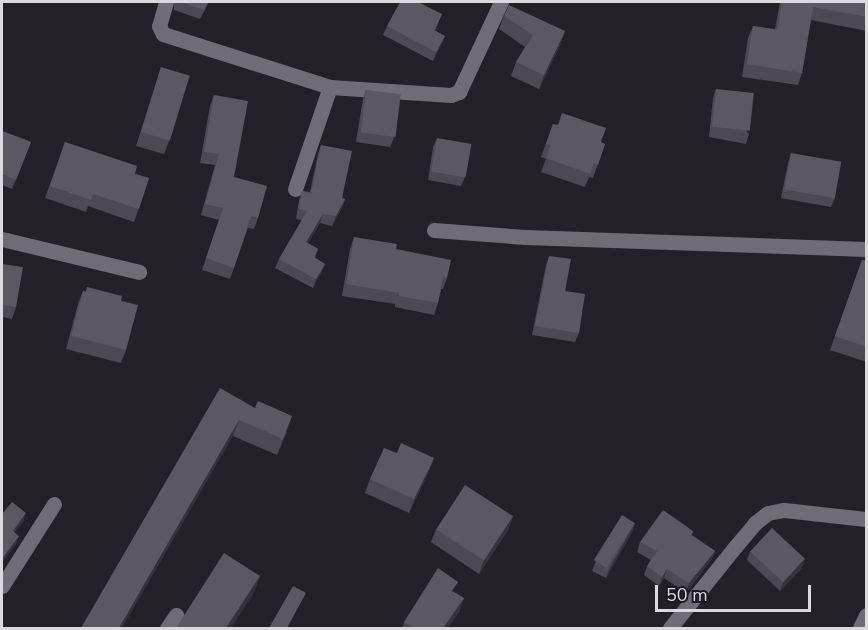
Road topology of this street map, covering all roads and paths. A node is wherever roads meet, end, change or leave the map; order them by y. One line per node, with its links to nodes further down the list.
1 (166, 2): 3 (street)
2 (501, 2): 3 (street)
3 (330, 87): 4 (street)
4 (295, 189)
5 (434, 230): 7 (street)
6 (2, 239): 8 (street)
7 (867, 249)
8 (139, 272)
9 (54, 504): 11 (street)
10 (867, 519): 15 (street)
11 (2, 586)
12 (176, 615): 14 (street)
13 (867, 615): 16 (street)
14 (167, 628)
15 (670, 628)
16 (860, 628)

